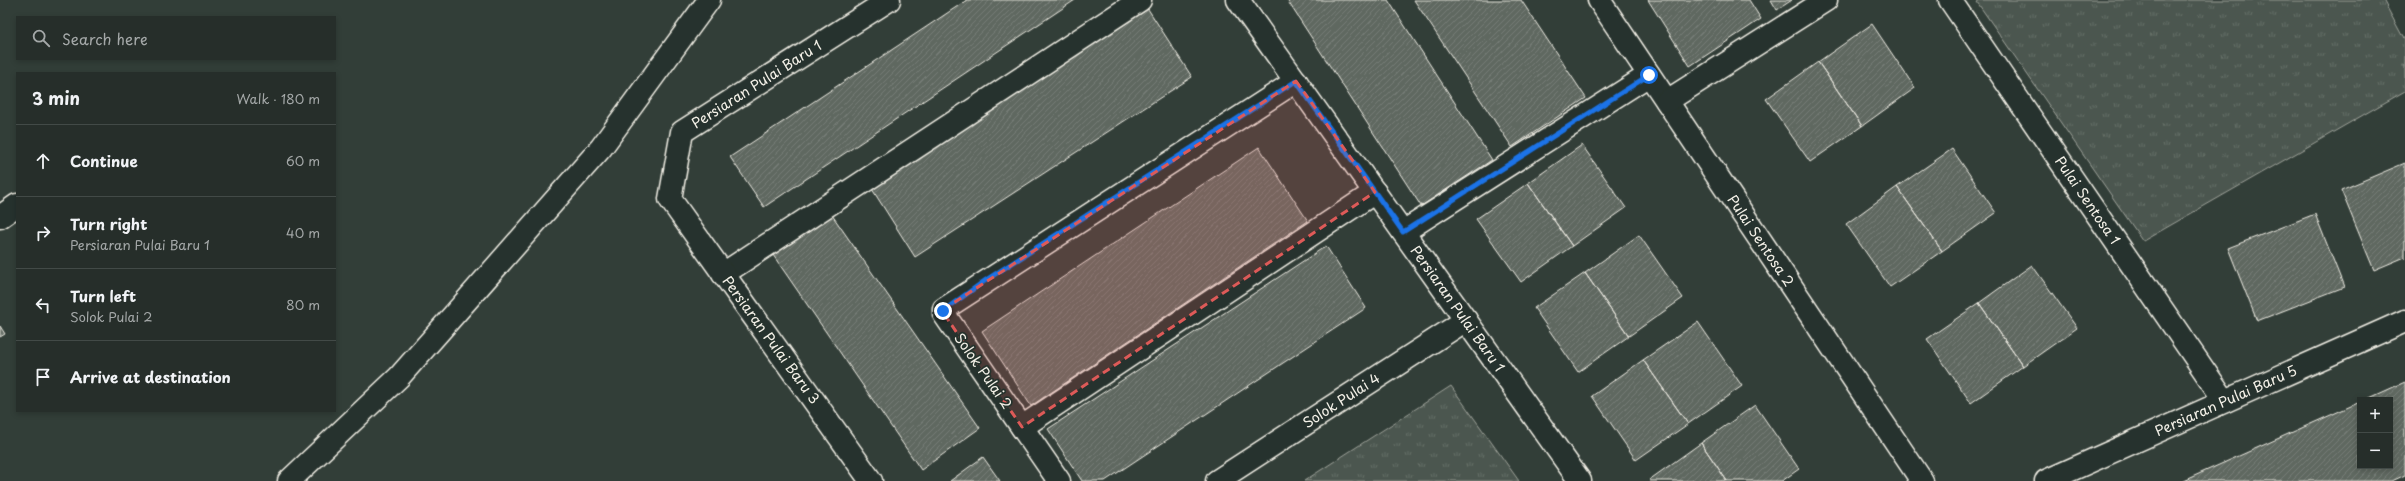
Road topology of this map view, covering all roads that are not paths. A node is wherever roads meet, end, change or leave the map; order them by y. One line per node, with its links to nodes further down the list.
1 (709, 0): 21 (street)
2 (889, 0): 12 (street, Persiaran Pulai Baru 1)
3 (1140, 0): 16 (street)
4 (1238, 0): 9 (street, Persiaran Pulai Baru 1)
5 (1599, 0): 8 (street, Pulai Sentosa 2)
6 (1826, 0): 10 (street)
7 (1950, 0): 19 (street, Pulai Sentosa 1)
8 (1649, 75): 10 (street, Pulai Sentosa 2); 15 (street)
9 (1296, 81): 11 (street, Persiaran Pulai Baru 1); 20 (street, Solok Pulai 2)
10 (1667, 101): 26 (street, Pulai Sentosa 2)
11 (1375, 192): 15 (street, Persiaran Pulai Baru 1); 20 (street)
12 (670, 199): 16 (street, Persiaran Pulai Baru 3)
13 (16, 206): 14 (street)
14 (0, 217)
15 (1403, 232): 17 (street, Persiaran Pulai Baru 1)
16 (724, 274): 22 (street, Persiaran Pulai Baru 3)
17 (1466, 320): 24 (street, Solok Pulai 4); 25 (street, Persiaran Pulai Baru 1)
18 (2405, 321): 19 (street, Persiaran Pulai Baru 5)
19 (2225, 400): 27 (street, Persiaran Pulai Baru 5)
20 (1022, 427): 23 (street, Solok Pulai 2)
21 (289, 481)
22 (871, 481)
23 (1059, 481)
24 (1217, 481)
25 (1580, 481)
26 (1922, 481)
27 (2046, 481)

